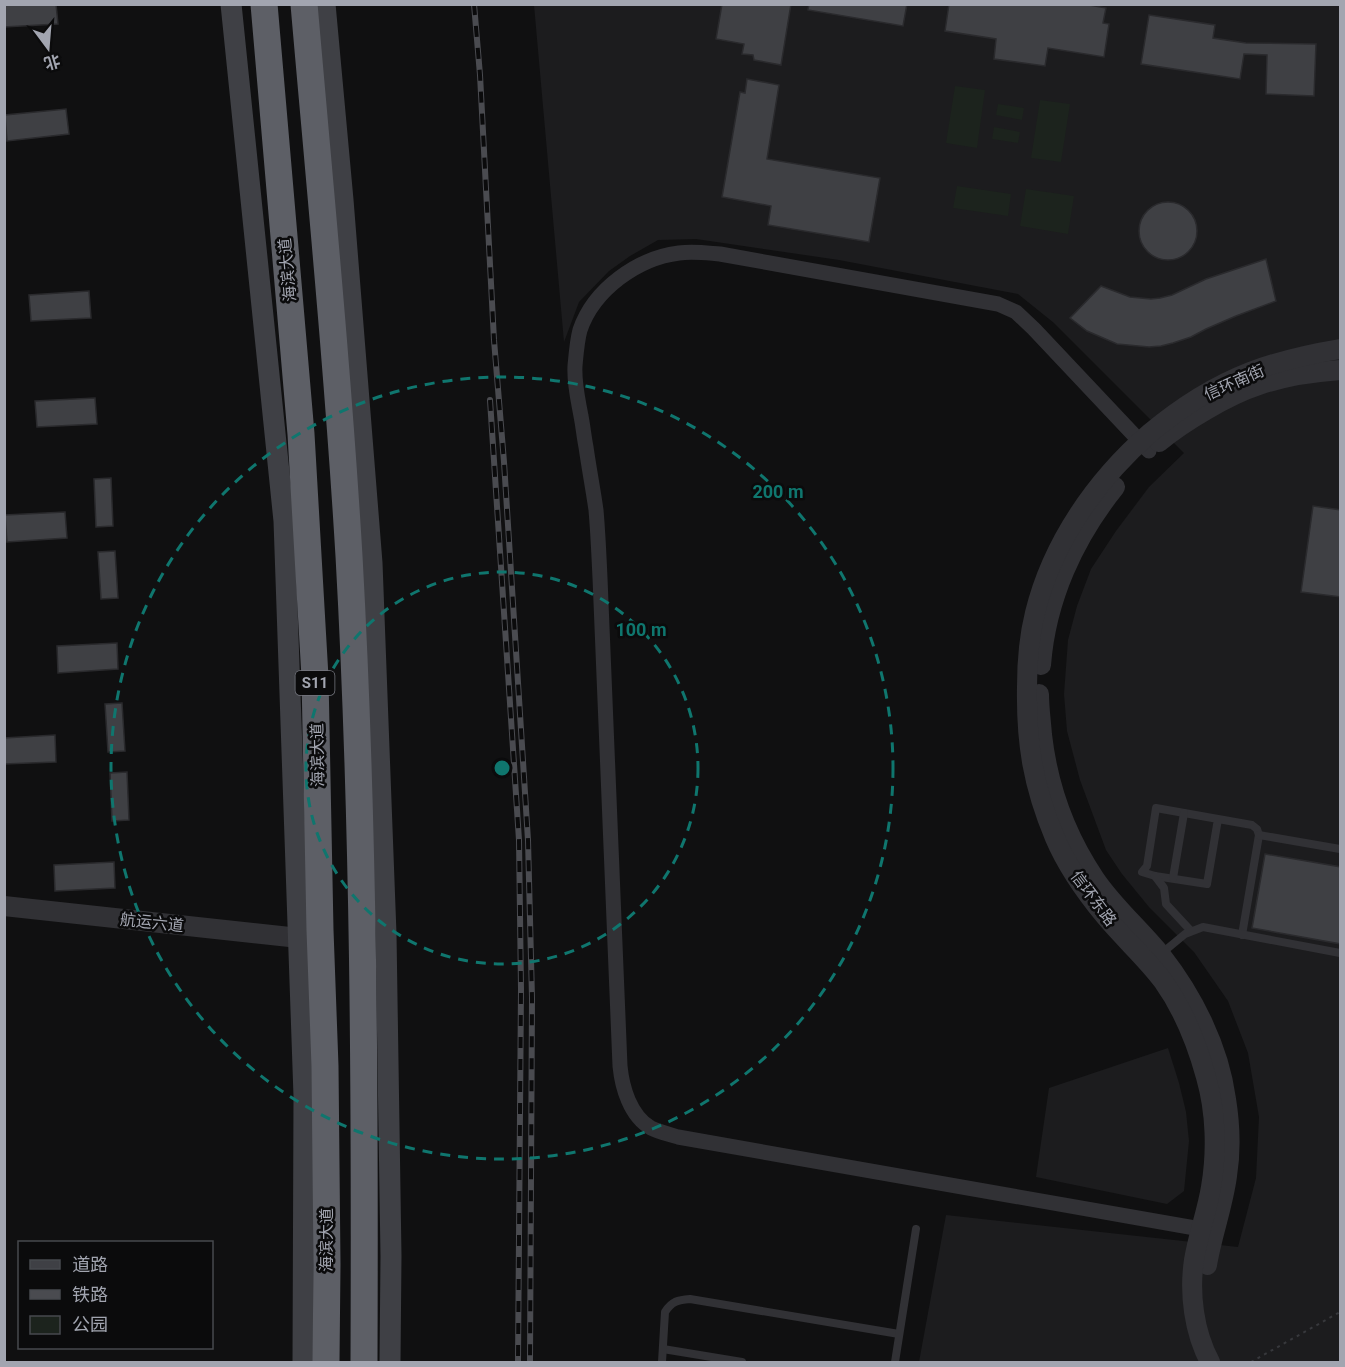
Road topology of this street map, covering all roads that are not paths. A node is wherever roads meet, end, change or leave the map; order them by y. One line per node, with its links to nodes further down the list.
1 (231, 4): 16 (main road)
2 (264, 4): 24 (highway, 海滨大道 / S11)
3 (304, 4): 25 (highway, S11)
4 (325, 4): 26 (main road)
5 (1335, 359): 6 (street, 信环南街)
6 (1145, 446): 18 (street, 信环东路); 20 (street)
7 (1184, 813): 8 (lane); 11 (lane); 12 (lane)
8 (1218, 819): 9 (lane); 12 (lane)
9 (1259, 835): 10 (lane); 15 (lane)
10 (1341, 849)
11 (1155, 876): 12 (lane); 14 (lane)
12 (1173, 878)
13 (4, 906): 16 (street, 航运六道)
14 (1191, 931): 15 (lane); 18 (lane)
15 (1242, 935): 17 (lane)
16 (299, 938): 23 (main road)
17 (1341, 953)
18 (1155, 959): 20 (street, 信环东路)
19 (916, 1229): 21 (lane)
20 (1208, 1230): 30 (street, 信环东路); 31 (street, 信环东路)
21 (899, 1334): 22 (lane); 29 (lane)
22 (663, 1349): 27 (lane); 28 (lane)
23 (303, 1362)
24 (326, 1362)
25 (364, 1362)
26 (390, 1362)
27 (663, 1362)
28 (742, 1362)
29 (895, 1362)
30 (1210, 1362)
31 (1225, 1362)

